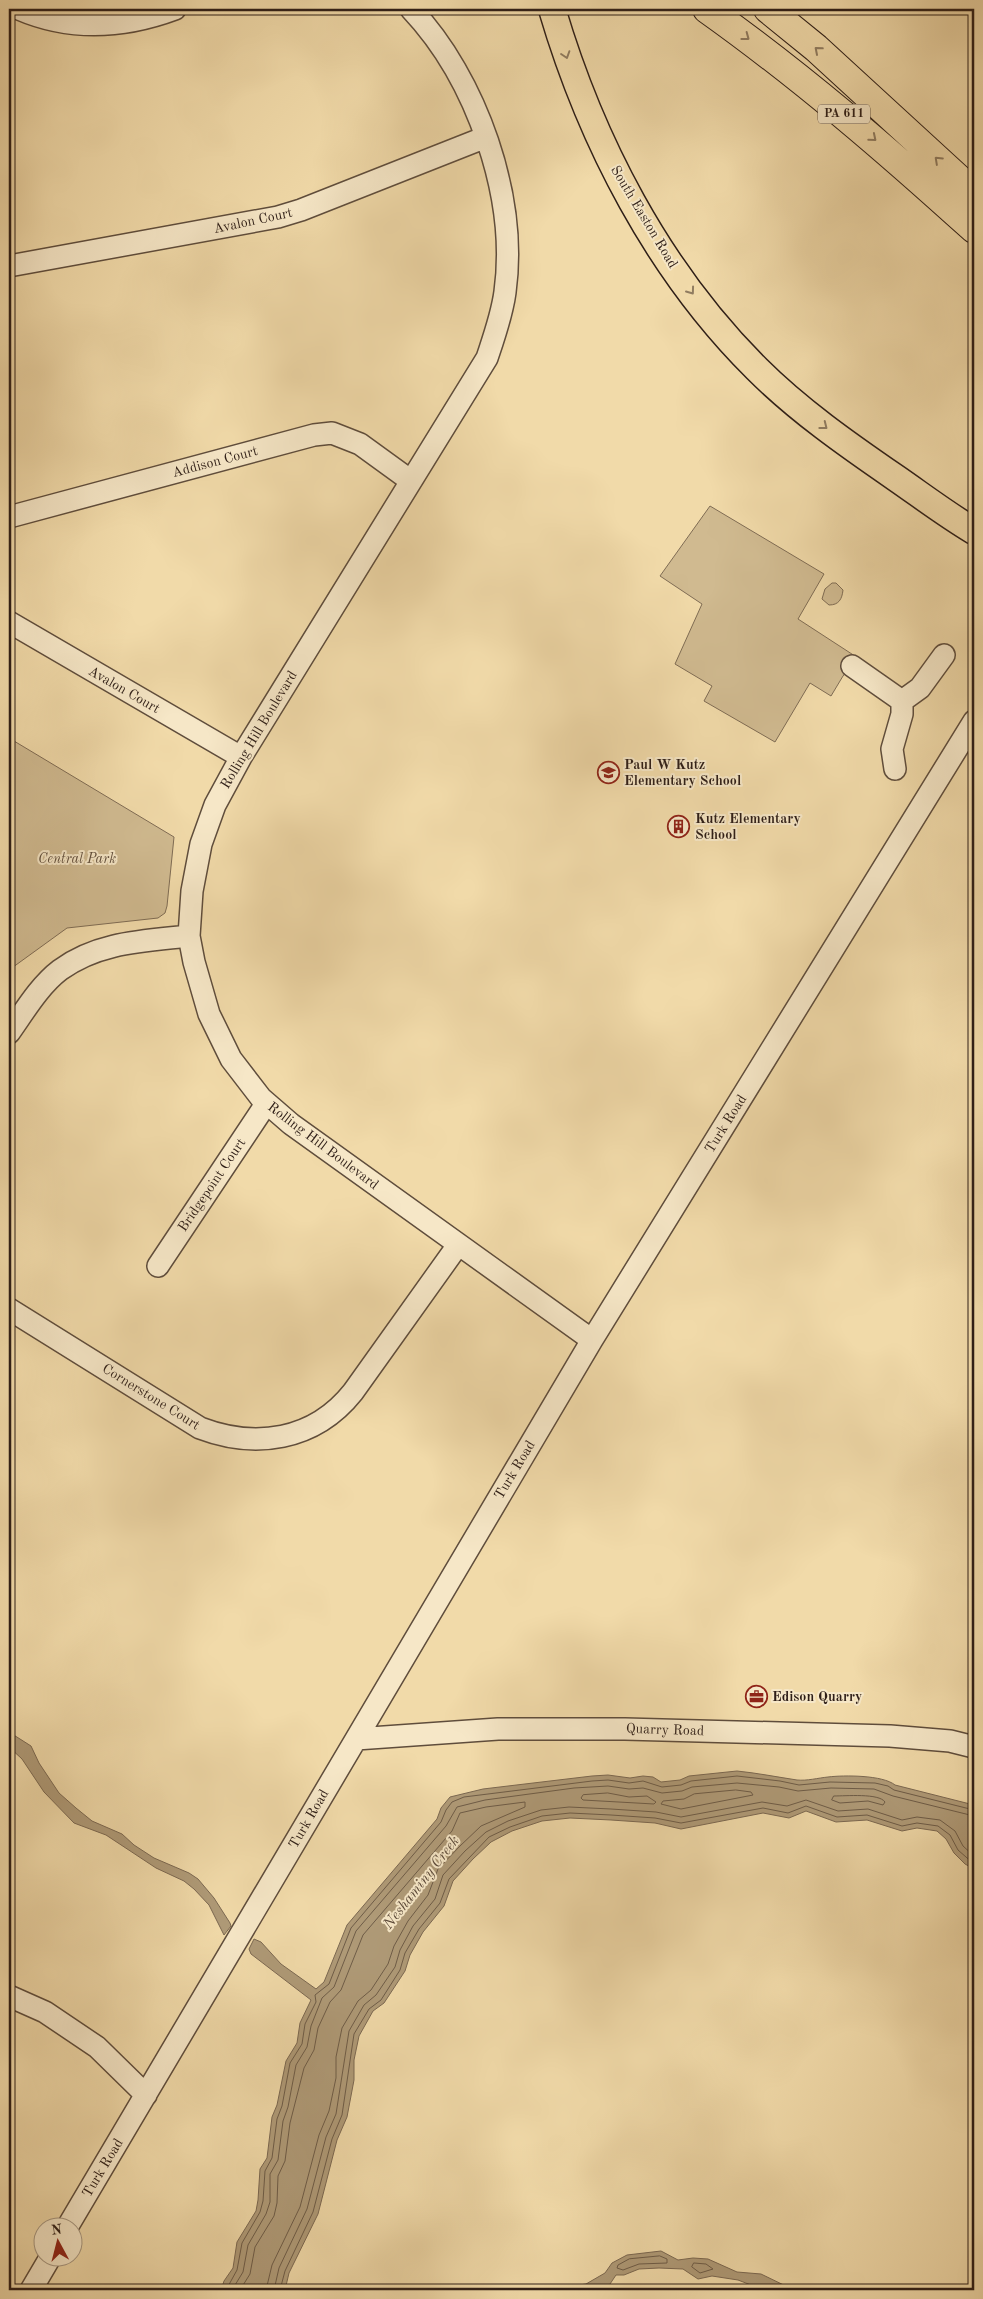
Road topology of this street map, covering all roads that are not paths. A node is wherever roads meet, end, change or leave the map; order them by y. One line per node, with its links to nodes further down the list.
1 (19, 9): 2 (street)
2 (175, 9)
3 (411, 9): 7 (street, Rolling Hill Boulevard)
4 (552, 9): 13 (main road, South Easton Road, one-way to 13)
5 (707, 9): 9 (highway, PA 611, one-way to 9)
6 (768, 9): 8 (highway, PA 611, one-way to 6)
7 (486, 137): 10 (street, Avalon Court); 11 (street, Rolling Hill Boulevard)
8 (974, 193)
9 (974, 229)
10 (9, 266)
11 (411, 481): 12 (street, Addison Court); 19 (street, Rolling Hill Boulevard)
12 (9, 517)
13 (974, 531)
14 (9, 622): 19 (street, Avalon Court)
15 (944, 655): 17 (street)
16 (852, 666): 17 (street)
17 (902, 701): 20 (street)
18 (974, 721): 27 (street, Turk Road)
19 (241, 757): 21 (street, Rolling Hill Boulevard)
20 (894, 769)
21 (189, 936): 22 (street); 23 (street, Rolling Hill Boulevard)
22 (9, 1033)
23 (266, 1104): 24 (street, Rolling Hill Boulevard); 25 (street, Bridgepoint Court)
24 (458, 1245): 26 (street, Cornerstone Court); 27 (street, Rolling Hill Boulevard)
25 (158, 1266)
26 (9, 1309)
27 (592, 1340): 28 (street, Turk Road)
28 (356, 1739): 29 (street, Quarry Road); 31 (street, Turk Road)
29 (974, 1747)
30 (9, 1996): 31 (street)
31 (146, 2095): 32 (street, Turk Road)
32 (74, 2216)
33 (45, 2266): 34 (street)
34 (31, 2290)

